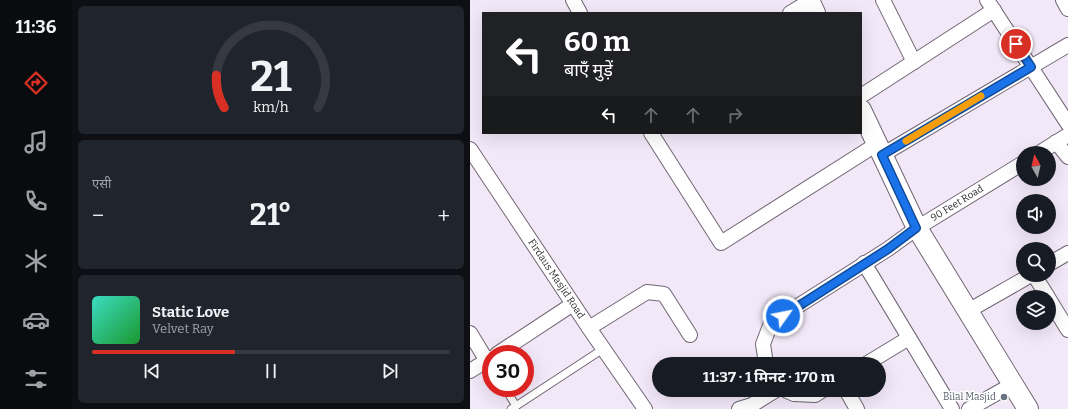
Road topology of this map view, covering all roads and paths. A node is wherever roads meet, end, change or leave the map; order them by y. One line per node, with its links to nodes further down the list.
1 (573, 0): 7 (street)
2 (883, 0): 10 (street)
3 (1062, 0): 6 (street)
4 (812, 5): 8 (street)
5 (990, 5): 10 (street); 11 (street)
6 (1068, 9)
7 (579, 12)
8 (793, 12)
9 (1068, 45): 11 (street)
10 (914, 62): 12 (street)
11 (1031, 67): 14 (street); 20 (street)
12 (862, 95)
13 (862, 112): 20 (street)
14 (1068, 124)
15 (652, 134): 20 (street)
16 (1068, 135): 17 (street)
17 (1056, 142): 18 (street); 21 (street)
18 (1050, 146)
19 (470, 149): 28 (street); 48 (street, Firdaus Masjid Road)
20 (880, 150): 23 (street)
21 (1068, 157)
22 (1016, 166): 23 (street, 90 Feet Road)
23 (916, 228): 26 (street, 90 Feet Road); 29 (street)
24 (1068, 253): 25 (street)
25 (1056, 260)
26 (864, 263): 35 (street); 39 (street, 90 Feet Road)
27 (1020, 282): 29 (street)
28 (573, 304): 31 (street); 36 (street)
29 (968, 311): 43 (street)
30 (1056, 311): 32 (street)
31 (589, 328): 34 (street); 38 (street)
32 (1068, 330)
33 (470, 333): 37 (street)
34 (690, 335)
35 (909, 338): 40 (street); 51 (street)
36 (514, 345)
37 (482, 348)
38 (603, 349): 47 (lane); 48 (street)
39 (765, 357)
40 (878, 357)
41 (482, 365): 42 (street)
42 (470, 371)
43 (1013, 384): 52 (street); 53 (street)
44 (508, 397): 47 (lane)
45 (765, 397): 49 (street)
46 (850, 397): 50 (street)
47 (513, 407)
48 (644, 409)
49 (739, 409)
50 (857, 409)
51 (952, 409)
52 (969, 409)
53 (1028, 409)

